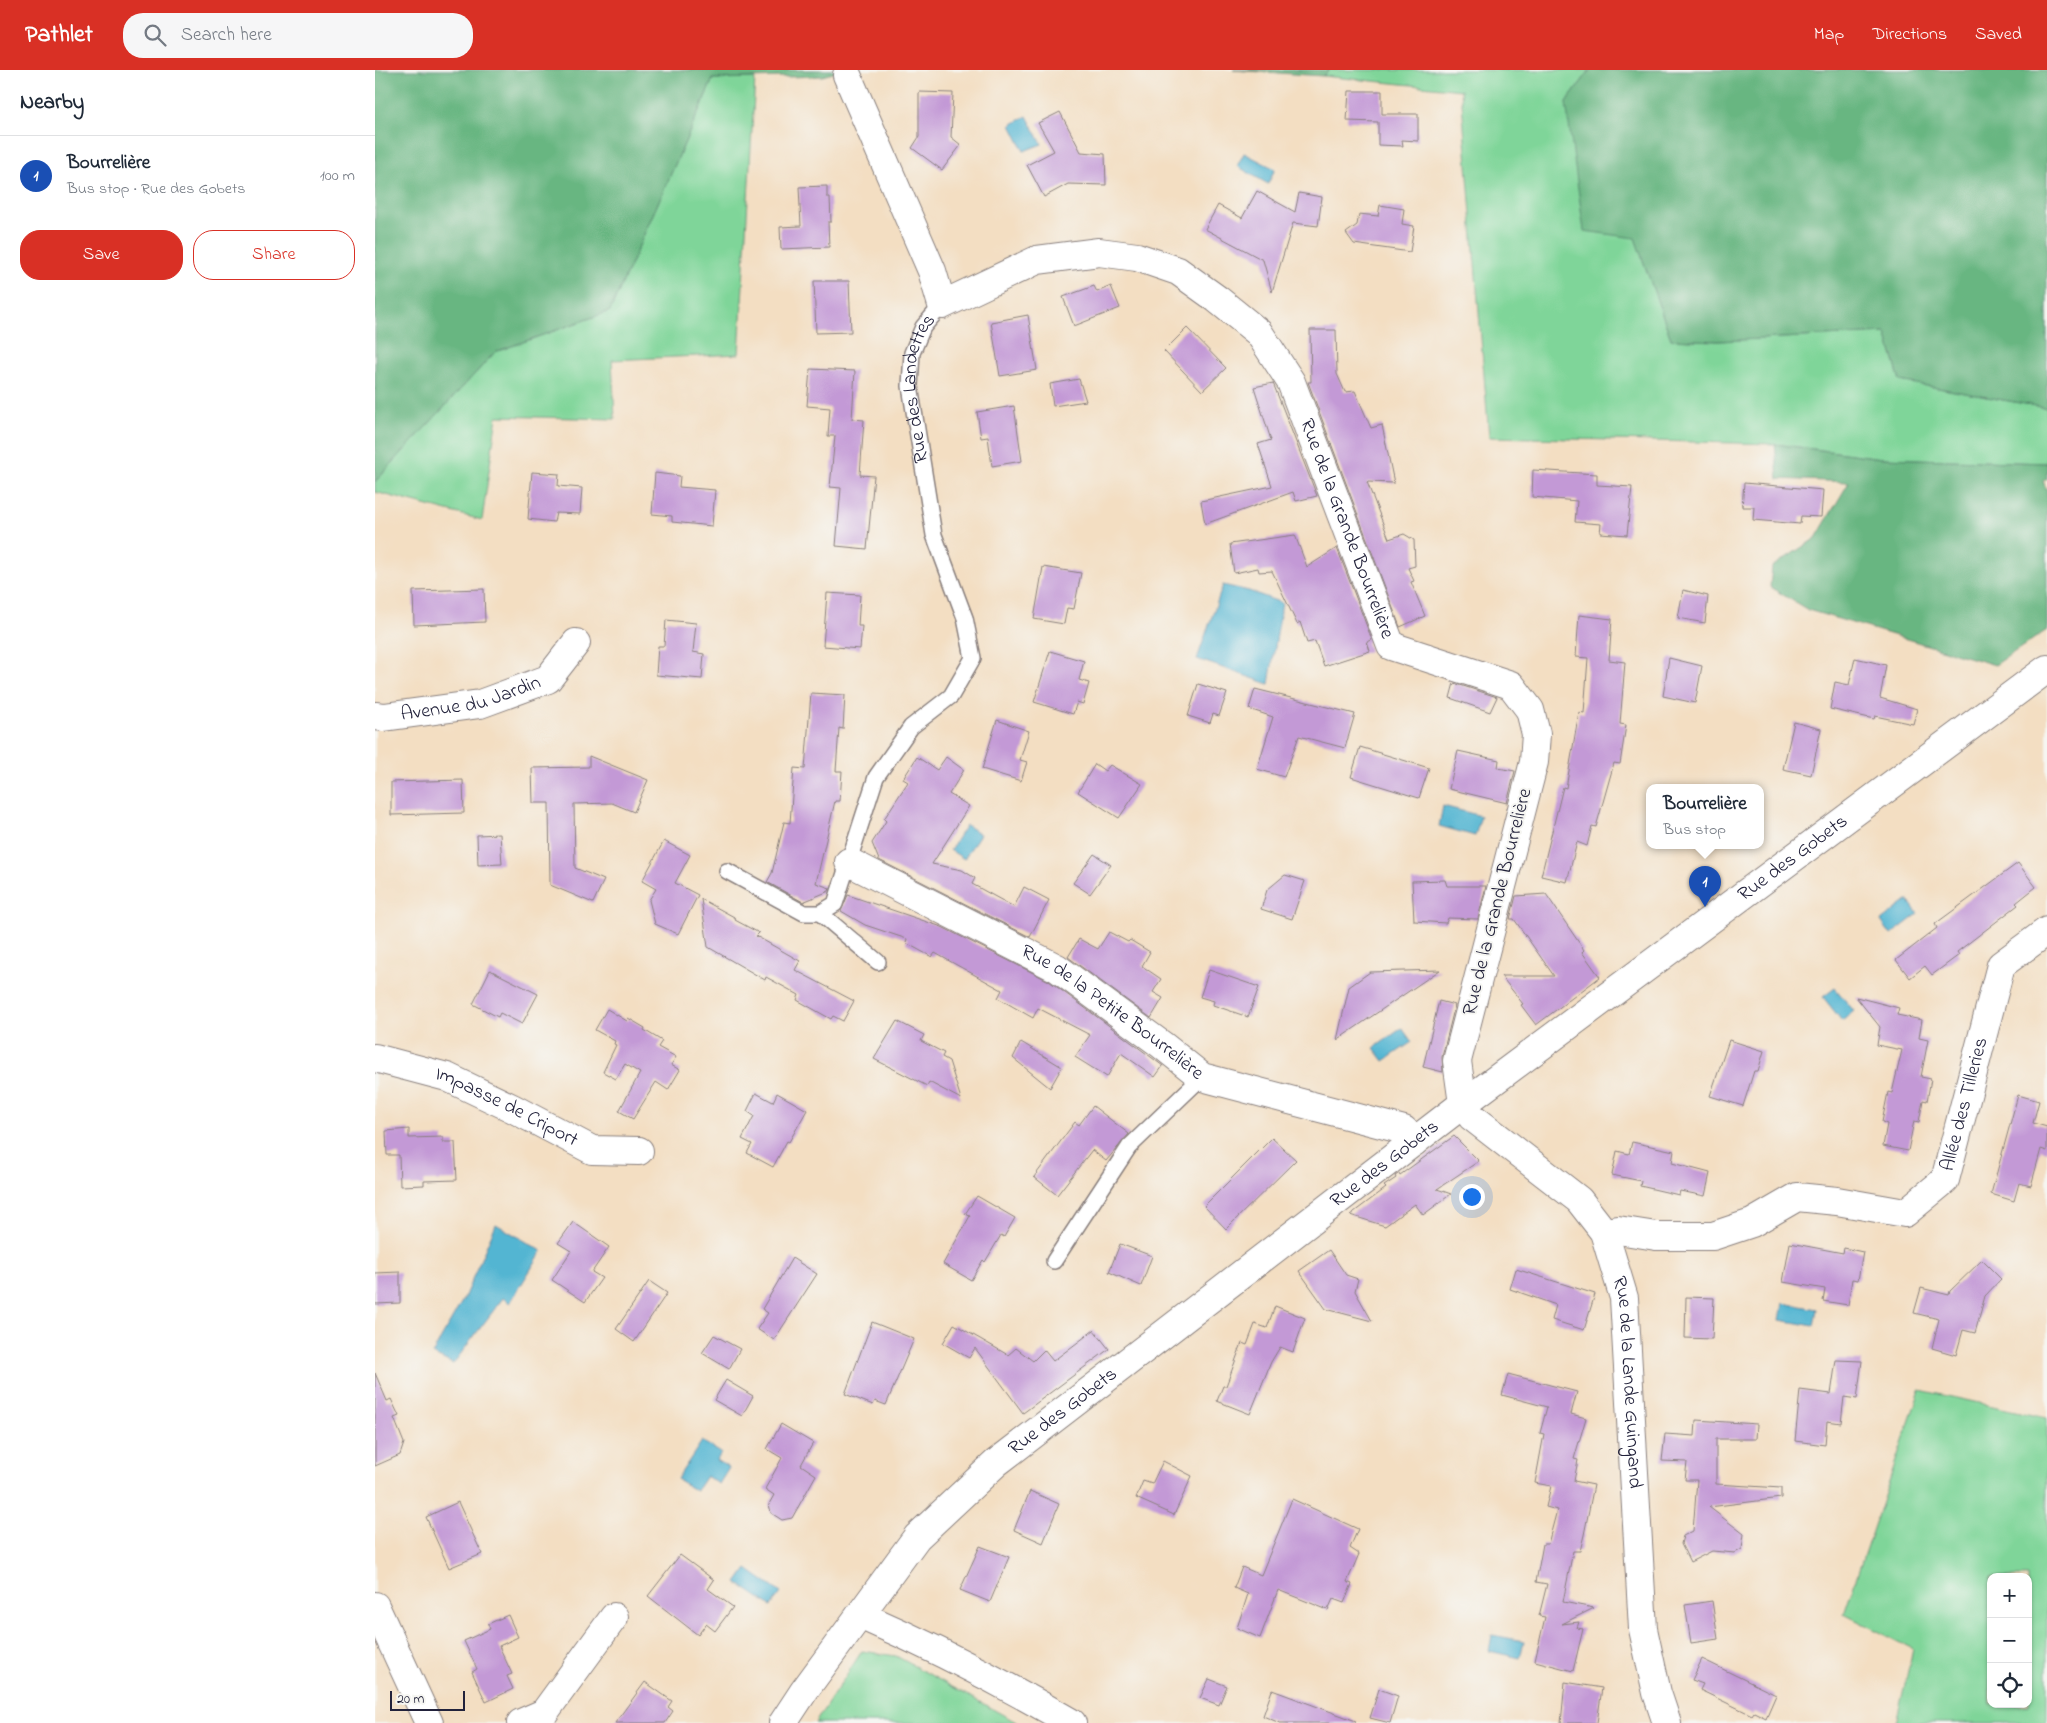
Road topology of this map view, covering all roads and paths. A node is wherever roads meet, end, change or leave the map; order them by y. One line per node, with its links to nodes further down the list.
1 (847, 75): 2 (street, Rue des Landettes)
2 (942, 305): 6 (lane, Rue des Landettes); 13 (street, Rue de la Grande Bourrelière)
3 (576, 643): 5 (street, Avenue du Jardin)
4 (2047, 669): 13 (street, Rue des Gobets)
5 (375, 716)
6 (849, 862): 8 (lane); 12 (street, Rue de la Petite Bourrelière)
7 (727, 871): 8 (lane)
8 (820, 913): 10 (lane)
9 (2047, 931): 16 (street, Allée des Tilleries)
10 (879, 962)
11 (375, 1058): 15 (street, Impasse de Criport)
12 (1201, 1077): 14 (street, Rue de la Petite Bourrelière); 17 (lane)
13 (1463, 1104): 14 (street, Rue des Gobets); 16 (street, Rue de la Lande Guingand)
14 (1414, 1142): 19 (street, Rue des Gobets)
15 (639, 1151)
16 (1605, 1232): 25 (street, Rue de la Lande Guingand)
17 (1054, 1261)
18 (375, 1606): 21 (street)
19 (860, 1615): 23 (street, Rue des Gobets); 24 (street)
20 (614, 1617): 22 (street)
21 (429, 1723)
22 (521, 1723)
23 (783, 1723)
24 (1073, 1723)
25 (1667, 1723)

